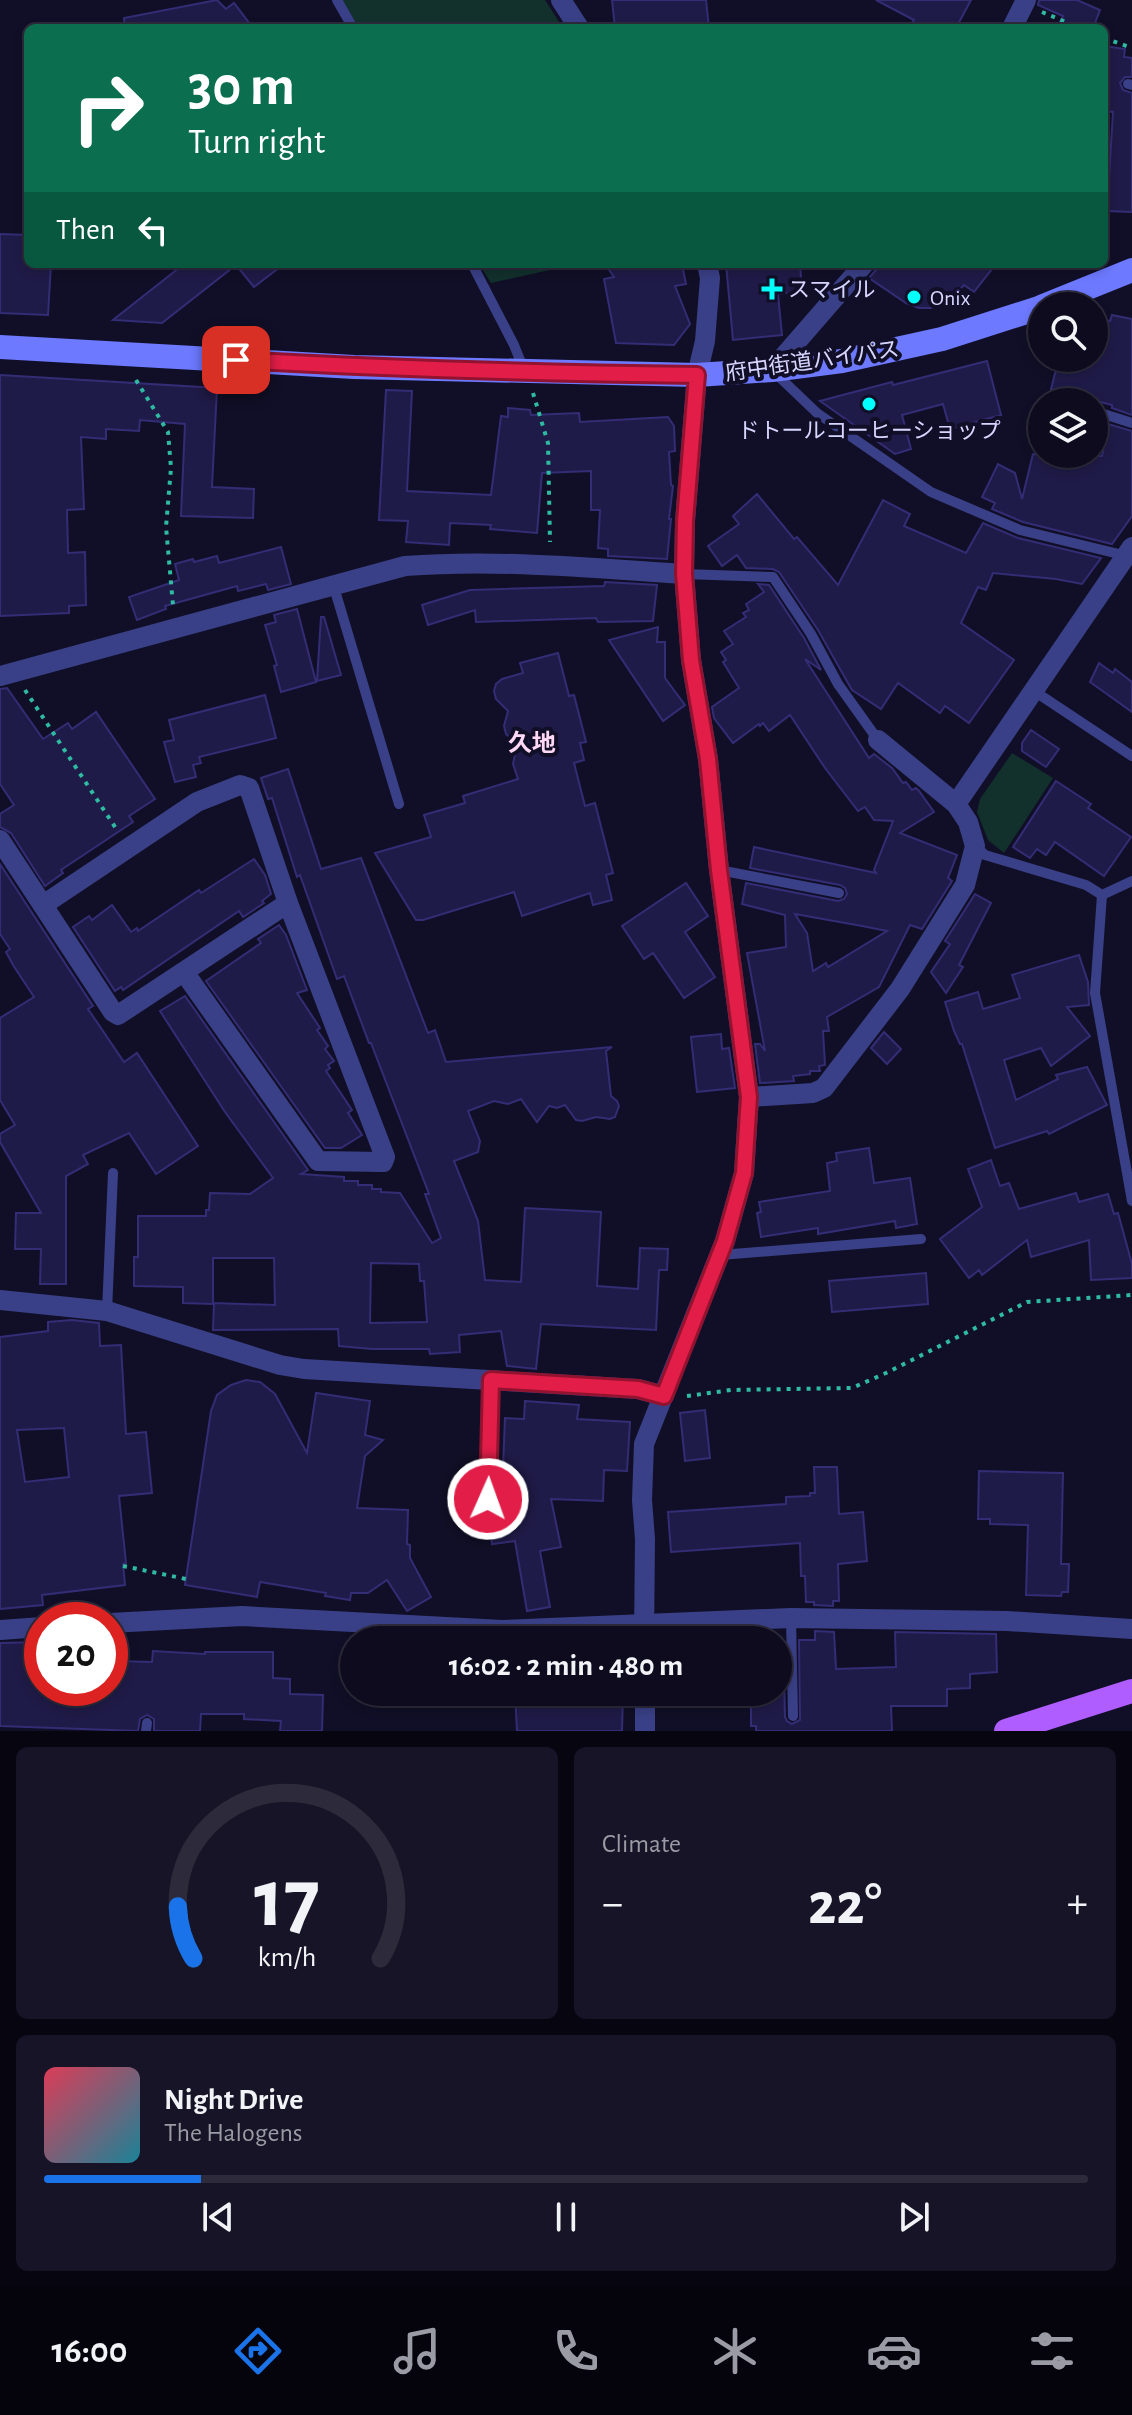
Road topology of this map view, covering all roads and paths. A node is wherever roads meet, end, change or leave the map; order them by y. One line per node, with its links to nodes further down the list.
1 (337, 0): 4 (lane)
2 (561, 0): 5 (street)
3 (1024, 2): 6 (street); 7 (path)
4 (351, 24)
5 (576, 24)
6 (1014, 24)
7 (1071, 24)
8 (1108, 39): 9 (path)
9 (1132, 48)
10 (474, 268): 20 (lane)
11 (708, 268): 19 (street)
12 (861, 268): 17 (street)
13 (1132, 270): 14 (street, 府中街道バイパス)
14 (1078, 292)
15 (1028, 311): 17 (street, 府中街道バイパス)
16 (0, 347): 20 (street, 府中街道バイパス)
17 (772, 370): 19 (street, 府中街道バイパス); 23 (lane)
18 (131, 371): 27 (path)
19 (697, 375): 20 (street, 府中街道バイパス); 25 (street)
20 (528, 380): 24 (path)
21 (1108, 415): 22 (lane)
22 (1132, 423)
23 (1129, 552): 29 (street)
24 (551, 565): 25 (street); 26 (street)
25 (684, 574): 30 (lane); 37 (street)
26 (333, 584): 27 (street); 32 (lane)
27 (176, 629): 28 (street)
28 (6, 673): 36 (path)
29 (1034, 691): 31 (lane); 33 (street)
30 (878, 740): 33 (street)
31 (1132, 756)
32 (399, 804)
33 (956, 804): 35 (street)
34 (0, 840): 42 (street)
35 (975, 846): 40 (lane); 44 (street)
36 (129, 848): 41 (street); 42 (street)
37 (719, 870): 39 (lane); 44 (street)
38 (1132, 881): 40 (lane)
39 (839, 893)
40 (1102, 895): 46 (lane)
41 (288, 903): 43 (street); 43 (street)
42 (43, 905): 43 (street)
43 (184, 972)
44 (749, 1097): 48 (street)
45 (113, 1173): 51 (lane)
46 (1132, 1201)
47 (921, 1239): 48 (lane)
48 (720, 1255): 53 (street)
49 (1132, 1295): 53 (path)
50 (0, 1300): 51 (street)
51 (107, 1311): 52 (street)
52 (491, 1380): 53 (street); 54 (lane)
53 (664, 1396): 60 (street)
54 (518, 1503)
55 (123, 1566): 56 (path)
56 (186, 1579)
57 (791, 1618): 61 (street); 63 (street); 67 (lane)
58 (128, 1622): 59 (street)
59 (428, 1626)
60 (644, 1626)
61 (707, 1626)
62 (24, 1628): 64 (street)
63 (1132, 1629)
64 (0, 1630)
65 (1132, 1691): 69 (main road)
66 (645, 1706): 68 (street)
67 (793, 1716)
68 (645, 1731)
69 (1006, 1731)

